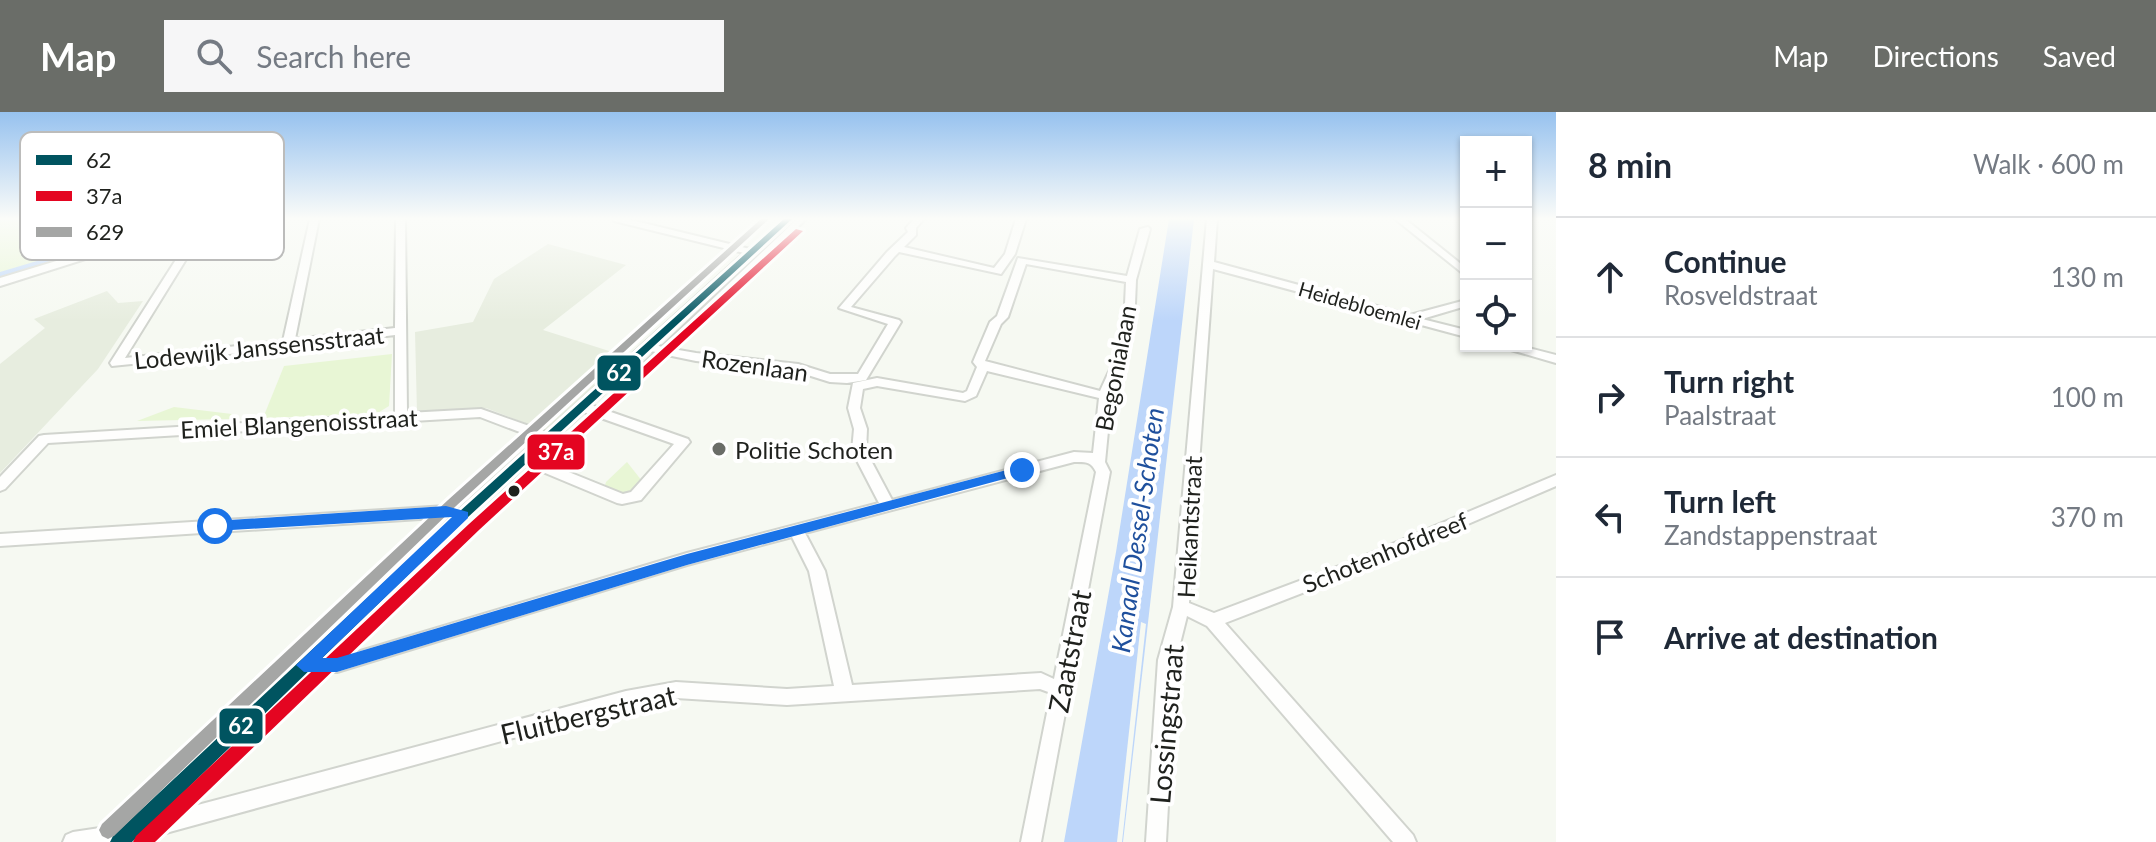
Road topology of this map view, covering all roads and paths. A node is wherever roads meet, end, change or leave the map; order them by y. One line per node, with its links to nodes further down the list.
1 (307, 253): 21 (street)
2 (401, 253): 19 (street)
3 (750, 253): 22 (street)
4 (767, 253): 23 (street)
5 (893, 253): 28 (street)
6 (918, 253): 7 (street)
7 (1010, 253)
8 (1138, 253): 15 (street, Begonialaan)
9 (1209, 253): 13 (street, Heikantstraat)
10 (1442, 253): 14 (street)
11 (72, 260): 16 (main road)
12 (180, 260): 21 (street, Lodewijk Janssensstraat)
13 (1208, 264): 18 (street, Heidebloemlei); 41 (street, Heikantstraat)
14 (1460, 268)
15 (1131, 280): 26 (street); 29 (street, Begonialaan)
16 (0, 282)
17 (1460, 305): 18 (street)
18 (1409, 319): 20 (street, Heidebloemlei)
19 (401, 331): 21 (street, Lodewijk Janssensstraat); 31 (street)
20 (1460, 332)
21 (288, 345)
22 (647, 347): 23 (street, Rozenlaan); 27 (street)
23 (666, 351): 27 (street); 28 (street, Rozenlaan)
24 (1530, 352): 25 (street)
25 (1556, 359)
26 (983, 366): 28 (street, Rozenlaan); 29 (street)
27 (616, 377): 30 (street)
28 (860, 381): 37 (street)
29 (1107, 396): 34 (street, Begonialaan)
30 (584, 407): 32 (street); 33 (street)
31 (401, 416): 32 (street, Emiel Blangenoisstraat); 36 (street, Emiel Blangenoisstraat)
32 (549, 438): 33 (street)
33 (526, 460): 38 (street)
34 (1098, 462): 37 (street); 44 (street, Zaatstraat)
35 (1556, 480): 42 (street, Schotenhofdreef)
36 (0, 486)
37 (888, 506): 39 (street)
38 (463, 515): 40 (street); 43 (street)
39 (796, 531): 43 (street); 45 (street)
40 (0, 540)
41 (1181, 607): 42 (street, Heikantstraat); 49 (street, Lossingstraat)
42 (1213, 621): 50 (street, Heikantstraat)
43 (304, 665): 46 (street)
44 (1062, 690): 45 (street, Fluitbergstraat); 48 (street, Zaatstraat)
45 (845, 694): 46 (street, Fluitbergstraat)
46 (122, 838): 47 (street, Fluitbergstraat)
47 (73, 842)
48 (1031, 842)
49 (1156, 842)
50 (1406, 842)

